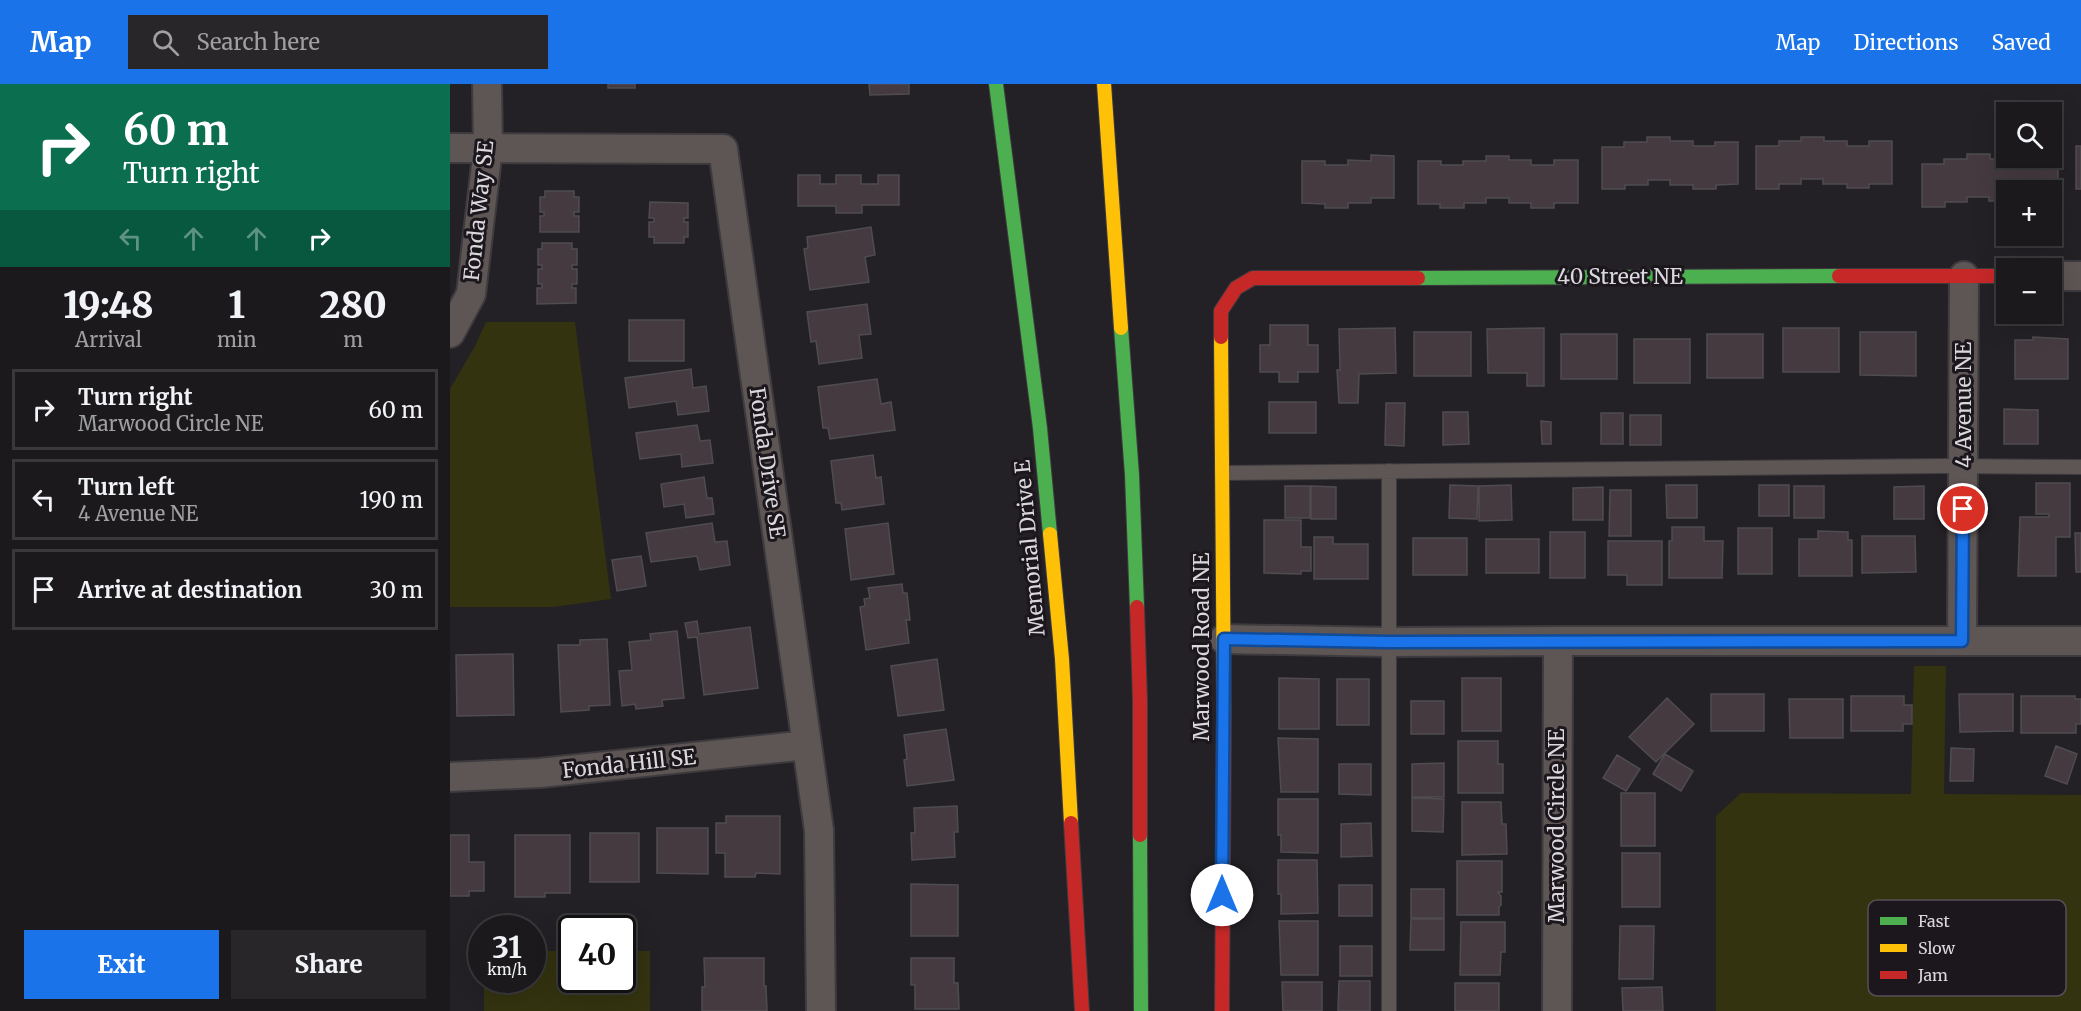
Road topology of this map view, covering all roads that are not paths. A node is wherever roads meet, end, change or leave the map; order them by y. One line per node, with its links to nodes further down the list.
1 (487, 84): 6 (street, Fonda Way SE)
2 (996, 84): 26 (main road, Memorial Drive E)
3 (1104, 84): 7 (main road)
4 (1093, 116): 7 (main road)
5 (450, 148): 6 (street)
6 (488, 148): 13 (street, Fonda Way SE); 23 (street, Fonda Drive SE)
7 (1112, 179): 27 (main road)
8 (1964, 276): 9 (main road, 40 Street NE); 12 (main road, 40 Street NE); 14 (street, 4 Avenue NE)
9 (1996, 276)
10 (2062, 276): 11 (street)
11 (2081, 276)
12 (1236, 288): 17 (main road, Marwood Road NE)
13 (450, 333)
14 (1963, 466): 15 (lane); 16 (lane); 20 (street, 4 Avenue NE)
15 (2081, 467)
16 (1389, 471): 17 (lane); 22 (lane)
17 (1222, 473): 18 (main road, Marwood Road NE)
18 (1224, 639): 22 (street); 28 (main road, Marwood Road NE)
19 (1558, 641): 20 (street); 22 (street); 30 (street, Marwood Circle NE)
20 (1962, 641): 21 (street)
21 (2081, 641)
22 (1388, 642): 29 (lane)
23 (807, 745): 24 (street, Fonda Hill SE); 25 (street, Fonda Drive SE)
24 (450, 777)
25 (821, 1011)
26 (1082, 1011)
27 (1141, 1011)
28 (1222, 1011)
29 (1389, 1011)
30 (1557, 1011)

